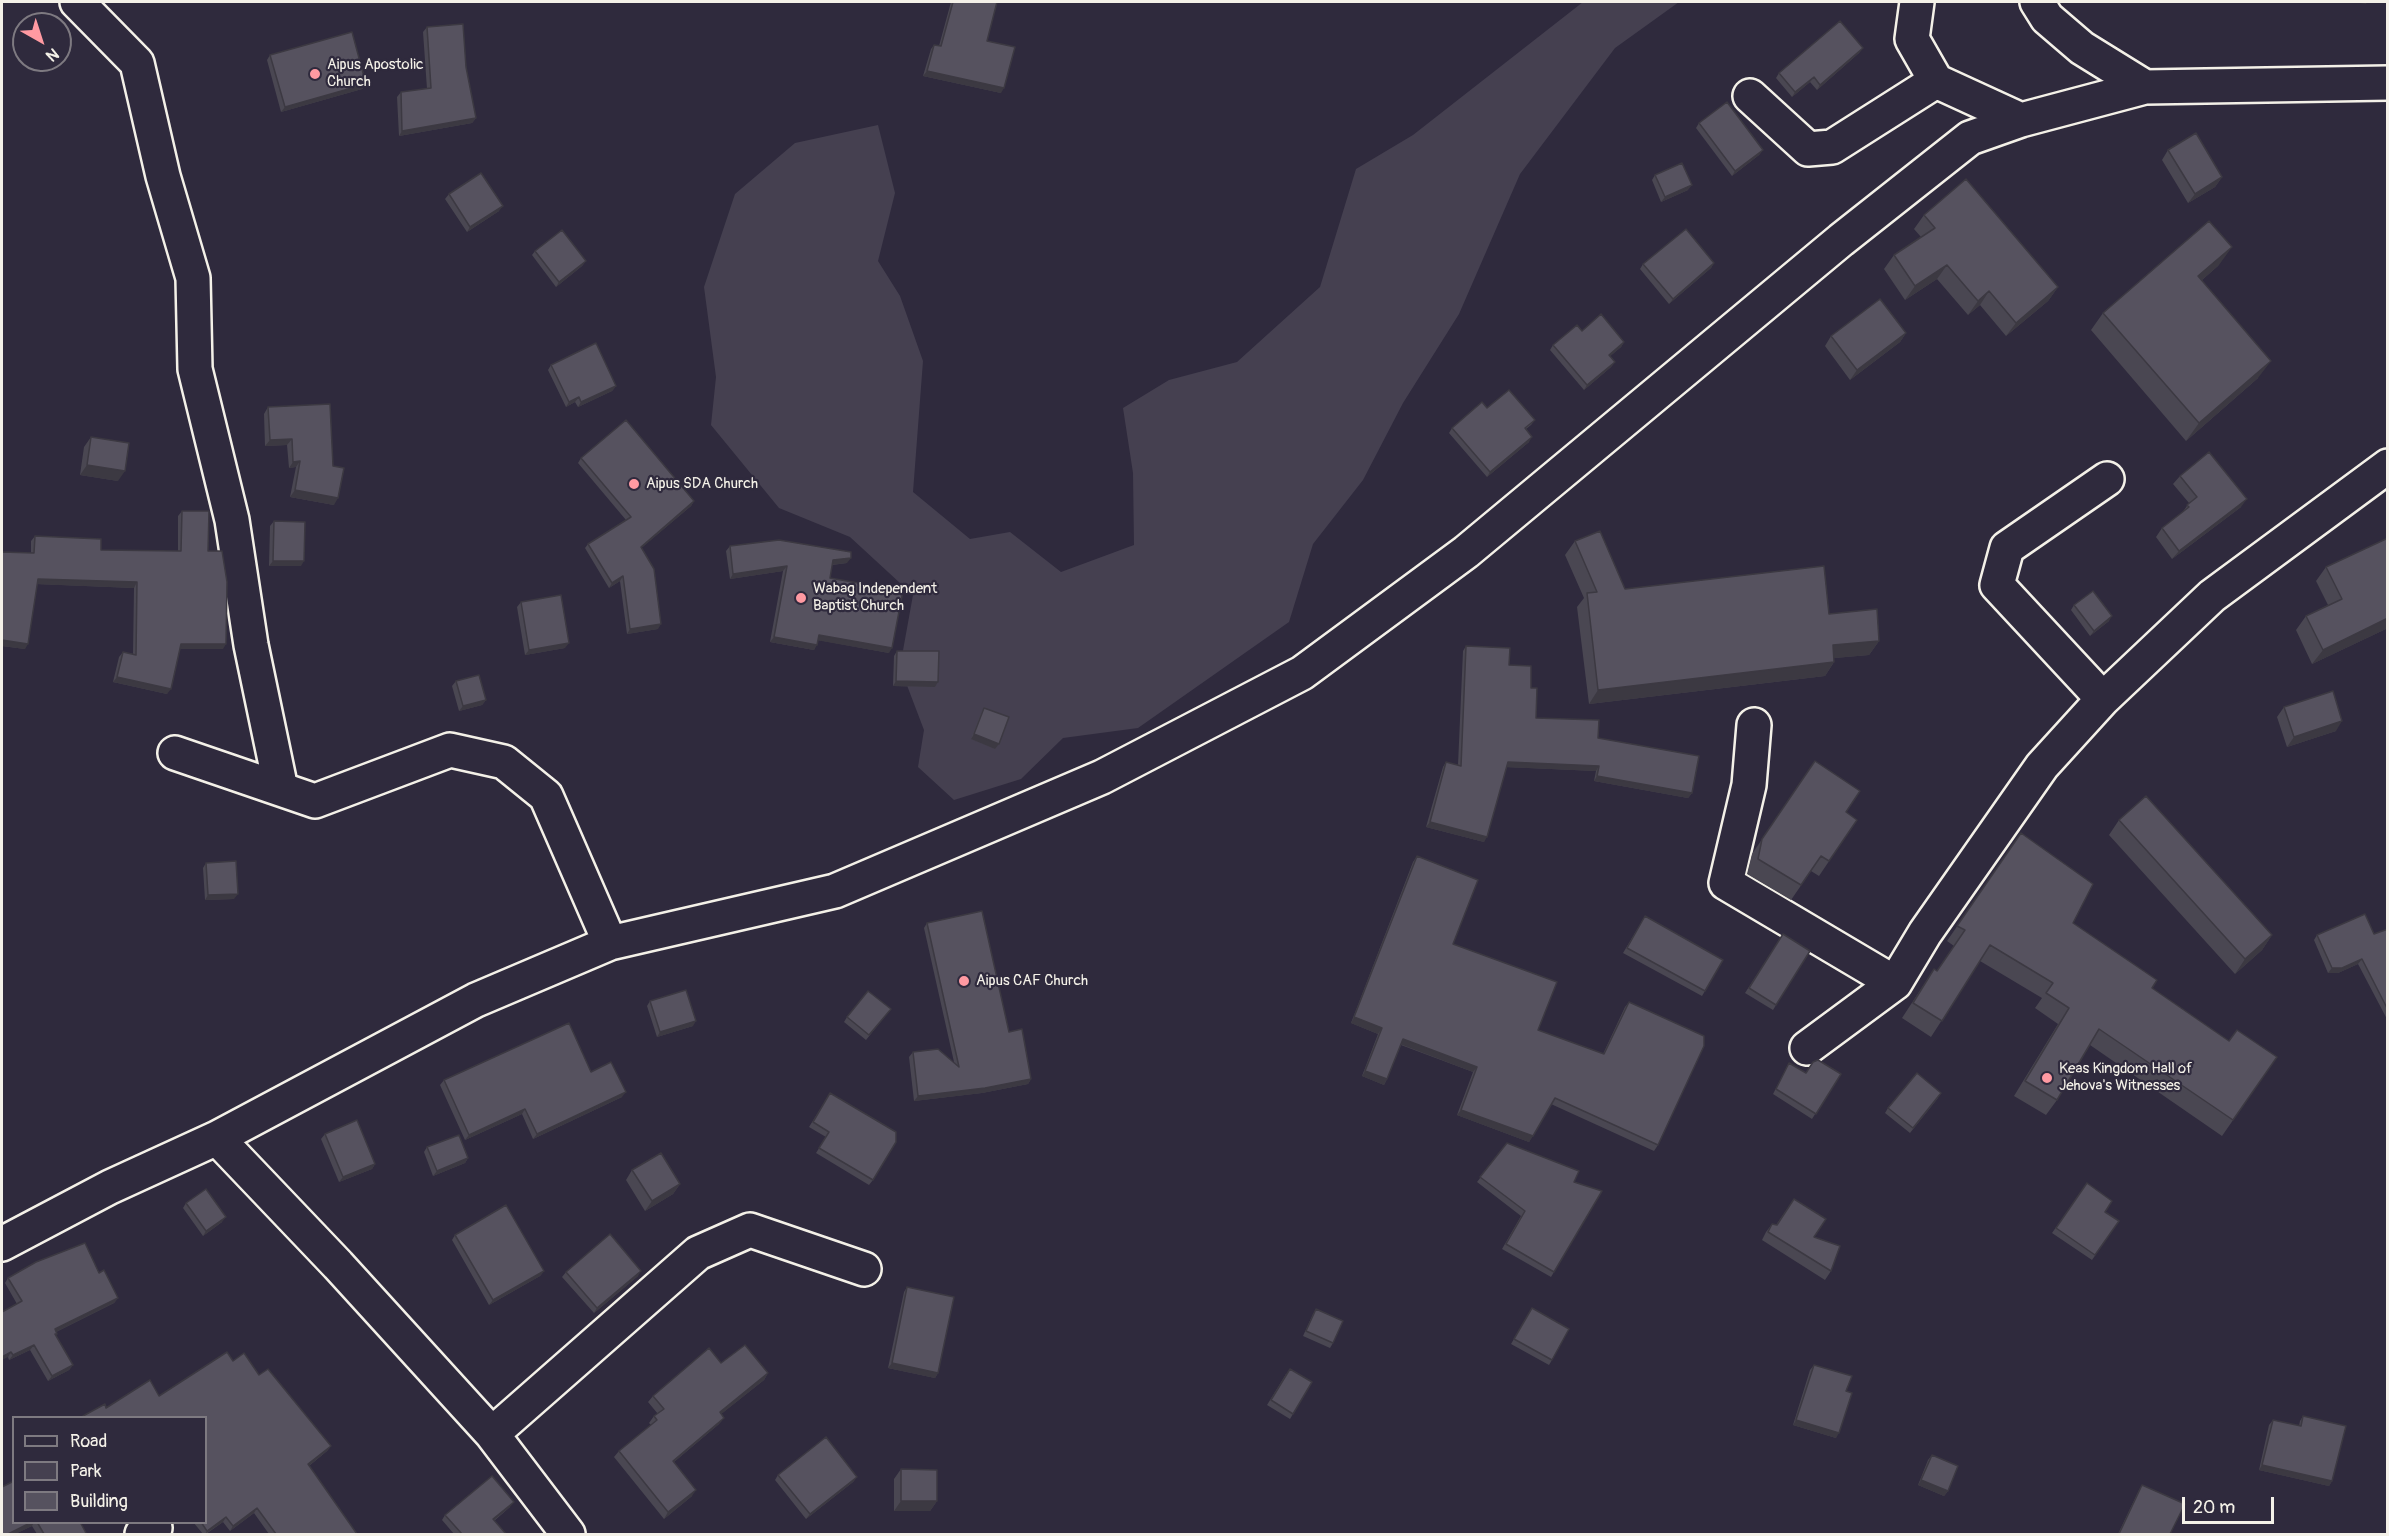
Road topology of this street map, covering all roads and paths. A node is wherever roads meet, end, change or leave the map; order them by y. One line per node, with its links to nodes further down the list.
1 (77, 2): 14 (street)
2 (1917, 2): 4 (street)
3 (2037, 2): 6 (street)
4 (1936, 81): 7 (street); 8 (street)
5 (2388, 83): 6 (street)
6 (2145, 87): 8 (street)
7 (1750, 96)
8 (2022, 120): 15 (street)
9 (2388, 465): 11 (street)
10 (2107, 478): 11 (street)
11 (2103, 699): 16 (street)
12 (1754, 725): 16 (street)
13 (175, 753): 14 (street)
14 (281, 789): 15 (street)
15 (610, 943): 18 (street)
16 (1895, 983): 17 (street)
17 (1807, 1048)
18 (217, 1138): 19 (street); 21 (street)
19 (2, 1244)
20 (864, 1269): 21 (street)
21 (492, 1434): 22 (street)
22 (568, 1534)

